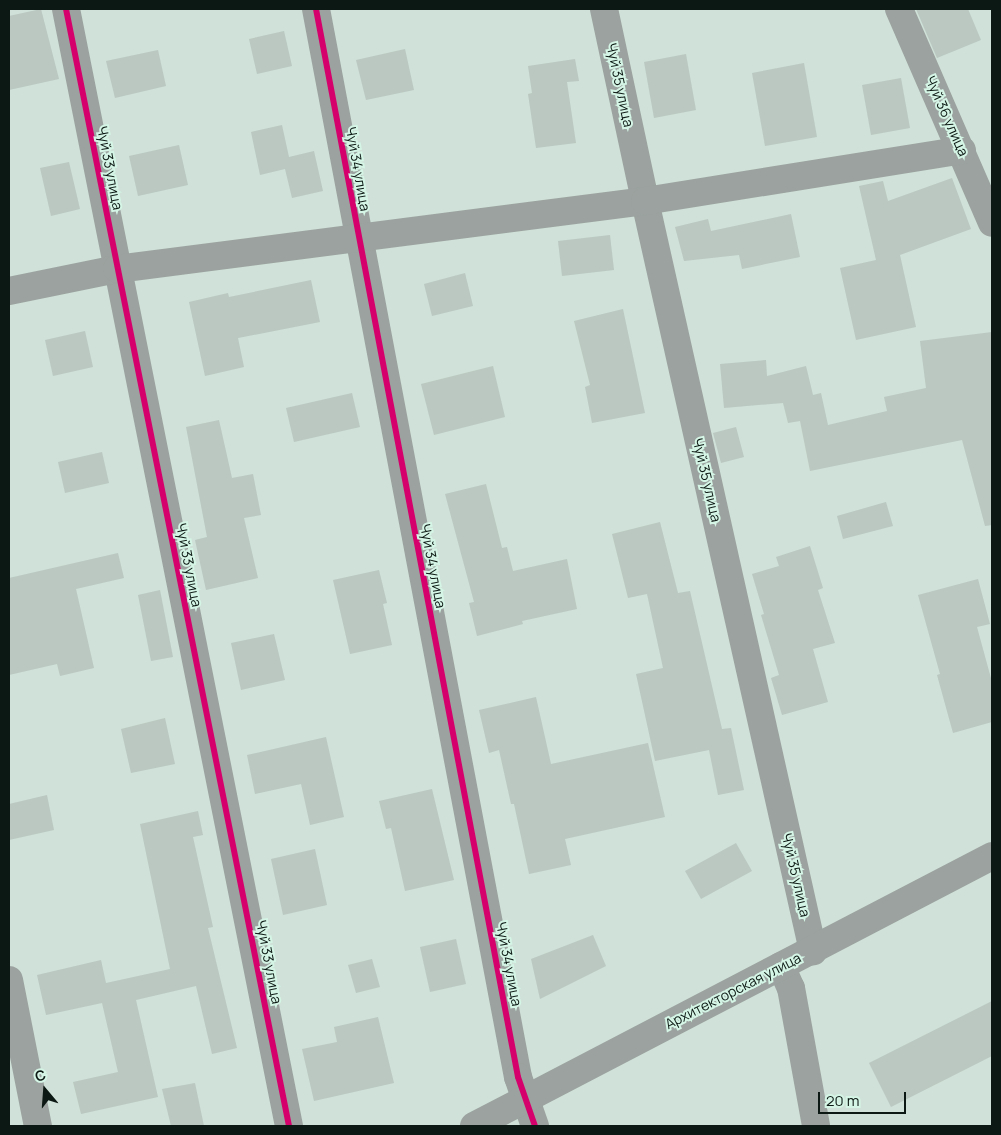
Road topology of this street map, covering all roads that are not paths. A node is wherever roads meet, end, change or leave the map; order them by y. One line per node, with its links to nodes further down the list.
1 (66, 9): 9 (street, Чуй 33 улица)
2 (316, 9): 8 (street, Чуй 34 улица)
3 (604, 9): 6 (street, Чуй 35 улица)
4 (899, 9): 5 (street, Чуй 36 улица)
5 (962, 150): 6 (street); 7 (street, Чуй 36 улица)
6 (644, 201): 8 (street); 12 (street, Чуй 35 улица)
7 (992, 223)
8 (358, 238): 9 (street); 15 (street, Чуй 34 улица)
9 (118, 269): 10 (street); 17 (street, Чуй 33 улица)
10 (9, 290)
11 (992, 856): 12 (street, Архитекторская улица)
12 (813, 951): 13 (street, Архитекторская улица)
13 (781, 966): 15 (street, Архитекторская улица); 20 (street)
14 (9, 980): 16 (street)
15 (525, 1100): 18 (street, Архитекторская улица); 19 (street, Чуй 34 улица)
16 (38, 1126)
17 (289, 1126)
18 (474, 1126)
19 (535, 1126)
20 (816, 1126)

